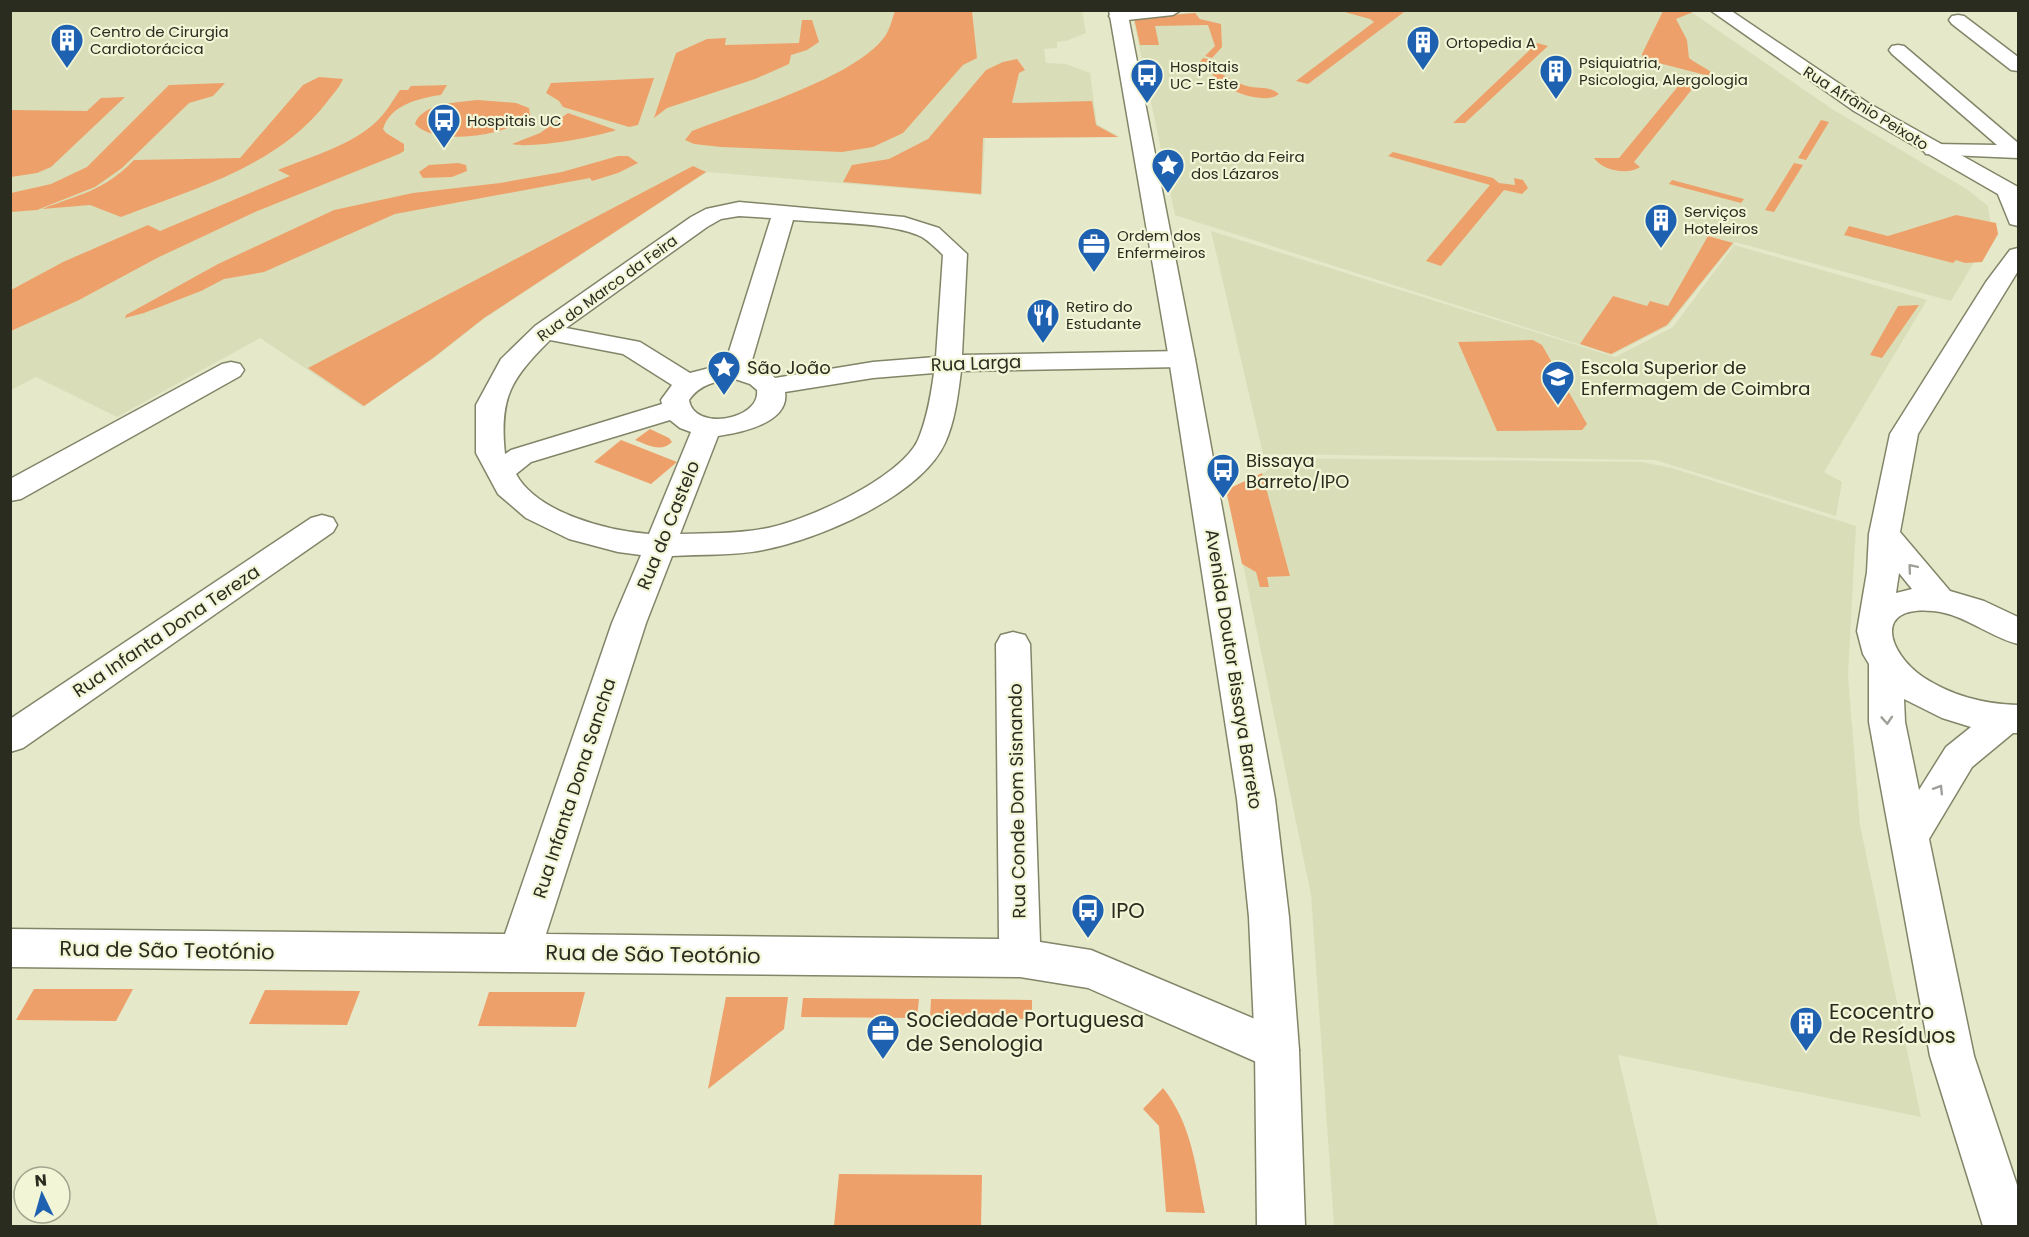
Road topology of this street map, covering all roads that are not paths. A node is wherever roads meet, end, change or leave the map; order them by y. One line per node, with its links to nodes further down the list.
1 (1173, 10): 3 (street)
2 (1718, 10): 7 (street, Rua Afrânio Peixoto)
3 (1118, 13): 15 (street, Avenida Doutor Bissaya Barreto)
4 (1958, 20): 6 (street)
5 (1898, 50): 8 (street)
6 (2019, 66)
7 (1933, 150): 8 (street); 9 (street, Rua Afrânio Peixoto)
8 (2012, 152): 9 (street)
9 (1987, 180): 10 (street, Rua Afrânio Peixoto)
10 (2013, 194): 12 (street)
11 (784, 212): 14 (street, Rua do Marco da Feira); 16 (street, Rua do Marco da Feira); 18 (street)
12 (2019, 219)
13 (2019, 255): 26 (street)
14 (544, 331): 19 (street); 23 (street, Rua do Marco da Feira)
15 (1182, 359): 16 (street, Rua Larga); 41 (street, Avenida Doutor Bissaya Barreto)
16 (949, 362): 20 (street, Rua Larga); 27 (street, Rua do Marco da Feira)
17 (231, 370): 24 (street)
18 (736, 371): 19 (street); 20 (street)
19 (688, 383): 21 (street)
20 (771, 387): 22 (street)
21 (675, 409): 22 (street); 23 (street)
22 (707, 428): 27 (street, Rua do Castelo)
23 (500, 471): 27 (street, Rua do Marco da Feira)
24 (10, 492)
25 (322, 525): 36 (street, Rua Infanta Dona Tereza)
26 (1884, 534): 28 (street, one-way to 26); 31 (street)
27 (659, 546): 30 (street, Rua do Castelo)
28 (1954, 604): 29 (street); 31 (street); 32 (street)
29 (2019, 604)
30 (629, 623): 39 (street, Rua Infanta Dona Sancha)
31 (1875, 624): 34 (street)
32 (2019, 632)
33 (1013, 644): 40 (street, Rua Conde Dom Sisnando)
34 (1886, 662): 35 (street); 37 (street, one-way to 37)
35 (2011, 720): 37 (street, one-way to 35)
36 (10, 738)
37 (1909, 839): 43 (street)
38 (10, 948): 39 (street, Rua de São Teotónio)
39 (519, 953): 40 (street, Rua de São Teotónio)
40 (1020, 958): 41 (street, Rua de São Teotónio)
41 (1277, 1050): 42 (street, Avenida Doutor Bissaya Barreto)
42 (1281, 1227)
43 (2007, 1227)

